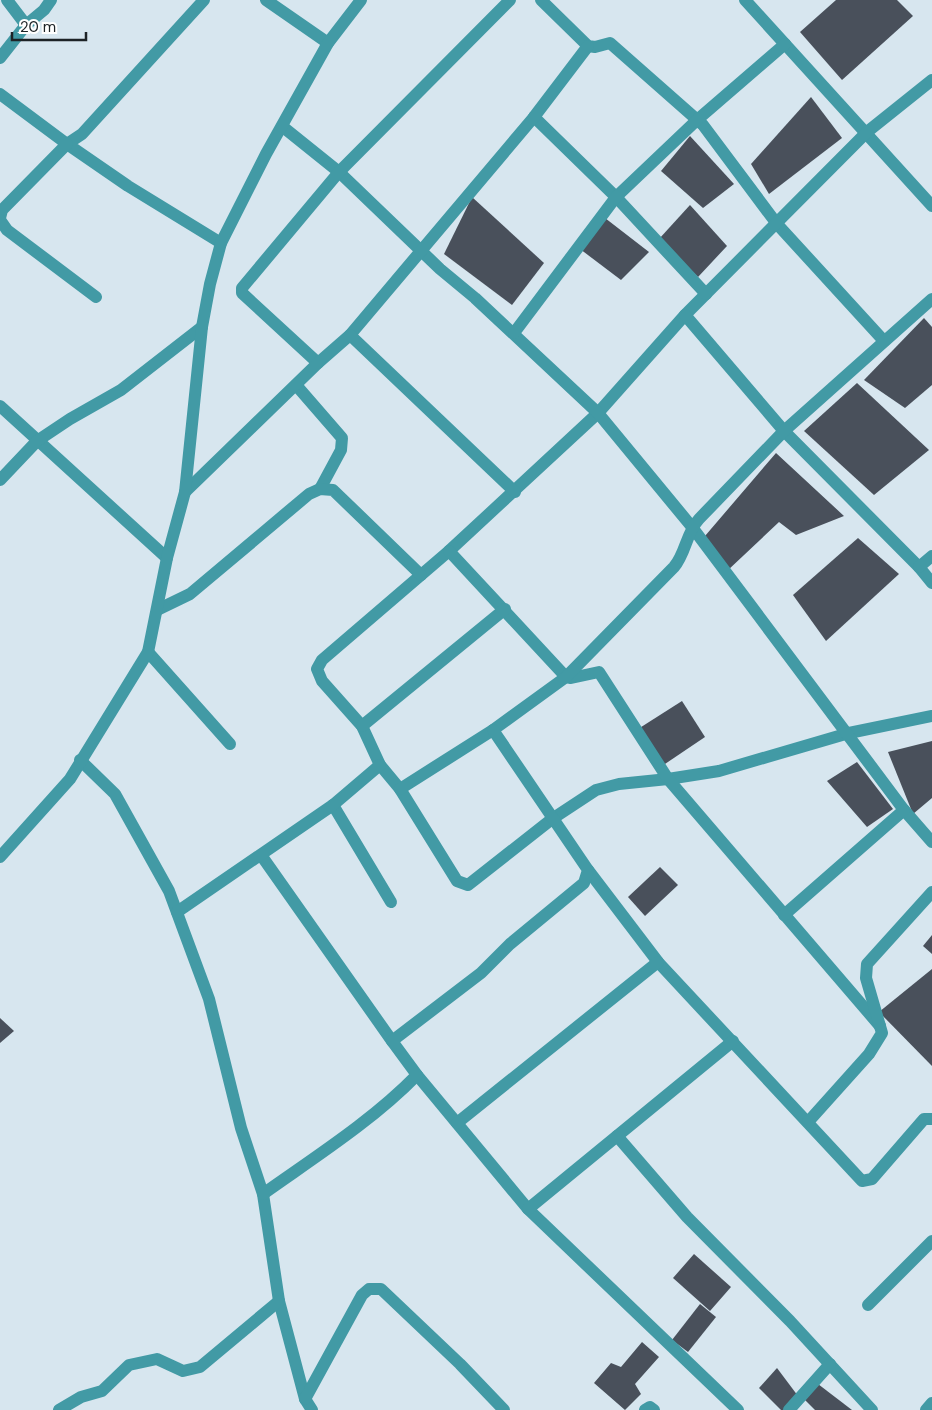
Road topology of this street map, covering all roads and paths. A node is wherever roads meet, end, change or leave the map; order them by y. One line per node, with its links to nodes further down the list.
1 (7, 0): 9 (street)
2 (51, 0): 9 (street)
3 (204, 0): 20 (street)
4 (266, 0): 10 (street)
5 (361, 0): 10 (street)
6 (510, 0): 21 (street)
7 (541, 0): 12 (street)
8 (745, 0): 11 (street)
9 (26, 25): 13 (street)
10 (328, 43): 18 (street)
11 (785, 44): 17 (street); 19 (street)
12 (588, 46): 16 (street); 17 (street)
13 (0, 58)
14 (932, 80): 19 (street)
15 (2, 100): 20 (street)
16 (534, 117): 22 (street); 27 (street)
17 (697, 120): 22 (street); 25 (street)
18 (283, 127): 21 (street); 26 (street)
19 (867, 132): 23 (street); 25 (street)
20 (67, 144): 24 (street); 26 (street)
21 (339, 172): 27 (street); 36 (street)
22 (616, 197): 28 (street); 33 (street)
23 (932, 206)
24 (0, 219): 29 (street)
25 (777, 224): 28 (street); 35 (street)
26 (221, 243): 32 (street)
27 (420, 250): 33 (street); 34 (street)
28 (706, 294): 31 (street)
29 (96, 297)
30 (932, 298): 35 (street)
31 (685, 315): 39 (street); 40 (street)
32 (202, 327): 41 (street); 44 (street)
33 (514, 333): 39 (street)
34 (350, 335): 36 (street); 45 (street)
35 (884, 341): 40 (street)
36 (318, 363): 37 (street)
37 (296, 385): 43 (street); 44 (street)
38 (0, 406): 41 (street)
39 (598, 413): 45 (street); 46 (street)
40 (784, 431): 46 (street); 50 (street)
41 (37, 441): 42 (street); 49 (street)
42 (0, 480)
43 (320, 489): 51 (street); 53 (street)
44 (185, 492): 49 (street)
45 (515, 492): 47 (street)
46 (692, 527): 56 (street); 60 (street)
47 (449, 550): 51 (street); 54 (street)
48 (932, 556): 50 (street)
49 (167, 558): 53 (street)
50 (919, 567): 52 (street)
51 (421, 575): 58 (street)
52 (932, 583)
53 (157, 610): 55 (street)
54 (505, 610): 56 (street); 58 (street)
55 (148, 652): 61 (street); 62 (street)
56 (566, 677): 59 (street); 64 (street)
57 (932, 716): 60 (street)
58 (362, 726): 63 (street)
59 (492, 730): 65 (street); 68 (street)
60 (848, 733): 64 (street); 67 (street)
61 (230, 744)
62 (80, 760): 71 (street); 75 (street)
63 (380, 766): 65 (street); 66 (street)
64 (668, 779): 68 (street); 76 (street)
65 (400, 789): 68 (street)
66 (333, 805): 70 (street); 74 (street)
67 (904, 810): 69 (street); 76 (street)
68 (552, 819): 72 (street)
69 (932, 842)
70 (261, 855): 75 (street); 80 (street)
71 (0, 857)
72 (588, 870): 77 (street); 80 (street)
73 (932, 892): 78 (street)
74 (391, 902)
75 (177, 912): 86 (street)
76 (784, 915): 78 (street)
77 (658, 962): 79 (street); 84 (street)
78 (880, 1026): 83 (street)
79 (733, 1040): 83 (street); 85 (street)
80 (392, 1041): 81 (street)
81 (416, 1075): 84 (street); 86 (street)
82 (931, 1118): 83 (street)
83 (808, 1122)
84 (457, 1123): 87 (street)
85 (617, 1136): 87 (street); 91 (street)
86 (263, 1194): 89 (street)
87 (528, 1209): 98 (street)
88 (932, 1241): 90 (street)
89 (279, 1301): 93 (street); 94 (street)
90 (868, 1305)
91 (830, 1364): 99 (street); 100 (street)
92 (932, 1403): 101 (street)
93 (309, 1405): 95 (street)
94 (59, 1410)
95 (504, 1410)
96 (645, 1410): 97 (street)
97 (654, 1410)
98 (738, 1410)
99 (789, 1410)
100 (872, 1410)
101 (926, 1410)

